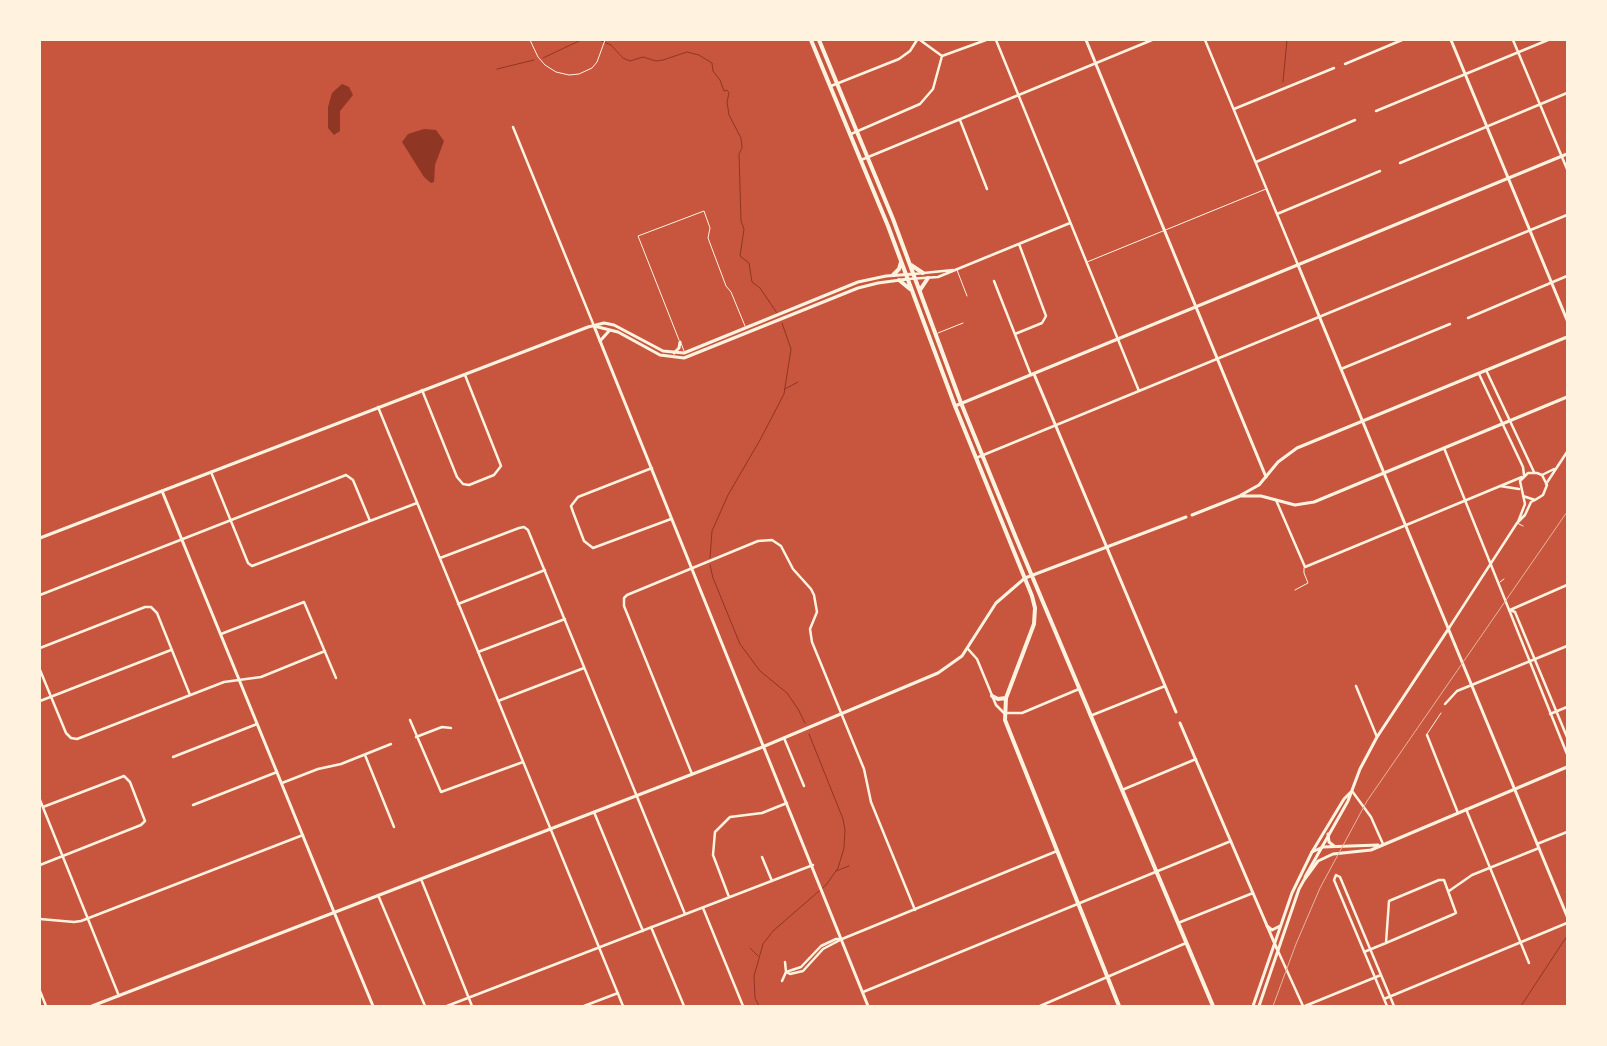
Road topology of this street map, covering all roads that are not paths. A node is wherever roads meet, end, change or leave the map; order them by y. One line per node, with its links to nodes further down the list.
1 (530, 40): 2 (lane)
2 (605, 40)
3 (811, 40): 22 (main road)
4 (819, 40): 21 (main road)
5 (919, 40): 16 (street); 21 (street)
6 (986, 40): 16 (street)
7 (996, 40): 24 (street)
8 (1086, 40): 17 (main road)
9 (1152, 40): 17 (street)
10 (1205, 40): 26 (street)
11 (1402, 40): 18 (street)
12 (1451, 40): 20 (main road)
13 (1514, 40): 15 (street)
14 (1548, 40): 15 (street)
15 (1519, 52): 20 (street); 25 (street)
16 (942, 56): 32 (street)
17 (1096, 64): 24 (street); 49 (main road)
18 (1345, 64)
19 (1334, 68): 26 (street)
20 (1466, 74): 27 (street); 30 (main road)
21 (838, 84): 22 (street); 32 (main road)
22 (831, 86): 33 (main road)
23 (1567, 93): 25 (street)
24 (1018, 96): 28 (street); 47 (street)
25 (1540, 104): 30 (street); 35 (street)
26 (1234, 109): 38 (street)
27 (1376, 111)
28 (960, 120): 36 (street); 44 (street)
29 (1355, 120): 38 (street)
30 (1487, 126): 39 (street); 42 (main road)
31 (512, 127): 75 (street)
32 (857, 131): 33 (street); 36 (main road)
33 (851, 134): 37 (main road)
34 (1567, 154): 35 (main road)
35 (1562, 156): 40 (street); 42 (main road)
36 (868, 157): 37 (street); 53 (main road)
37 (861, 160): 51 (main road)
38 (1256, 162): 43 (street)
39 (1400, 163)
40 (1567, 169)
41 (1380, 171): 45 (street)
42 (1509, 178): 48 (main road); 54 (main road)
43 (1266, 188): 45 (street); 49 (lane)
44 (987, 189)
45 (1277, 214): 54 (street)
46 (1567, 215): 48 (street)
47 (1070, 223): 50 (street); 52 (street)
48 (1530, 230): 65 (main road); 70 (street)
49 (1164, 231): 52 (lane); 69 (main road)
50 (1019, 244): 55 (street); 80 (street)
51 (902, 262): 58 (main road); 60 (main road)
52 (1086, 263): 82 (street)
53 (910, 265): 56 (main road); 57 (main road)
54 (1298, 265): 69 (main road); 70 (main road)
55 (957, 270): 56 (street); 61 (street); 68 (lane)
56 (923, 273): 57 (street)
57 (914, 274): 60 (main road); 62 (main road)
58 (893, 275): 60 (main road); 76 (main road)
59 (1567, 276): 65 (street)
60 (907, 277): 62 (street); 63 (main road); 66 (main road)
61 (928, 278): 62 (street); 67 (main road)
62 (916, 279): 67 (main road)
63 (899, 280): 66 (main road); 78 (main road)
64 (994, 281): 80 (street)
65 (1551, 282): 71 (street); 72 (main road)
66 (912, 290): 97 (main road)
67 (920, 290): 79 (main road)
68 (967, 296)
69 (1195, 308): 82 (main road); 88 (main road)
70 (1320, 317): 88 (street); 89 (main road)
71 (1468, 318)
72 (1567, 320)
73 (963, 323): 79 (lane)
74 (1450, 324): 89 (street)
75 (594, 326): 77 (main road); 83 (main road); 85 (main road); 91 (main road)
76 (747, 329): 78 (lane); 84 (lane); 86 (main road)
77 (612, 330): 83 (main road); 87 (main road)
78 (749, 333): 87 (main road)
79 (937, 333): 96 (main road)
80 (1015, 334): 92 (street)
81 (1567, 337): 90 (main road)
82 (1117, 339): 92 (main road); 94 (street)
83 (600, 341): 106 (main road)
84 (680, 342): 85 (main road); 86 (lane)
85 (674, 353): 86 (main road)
86 (684, 353): 87 (lane)
87 (684, 358)
88 (1217, 360): 94 (street); 113 (main road)
89 (1341, 369): 99 (main road)
90 (1482, 372): 99 (main road); 100 (street); 100 (street)
91 (464, 374): 93 (main road); 93 (street)
92 (1033, 375): 96 (main road); 101 (main road)
93 (422, 390): 98 (main road)
94 (1139, 392): 101 (street)
95 (1567, 397): 100 (main road)
96 (962, 403): 97 (main road); 104 (main road)
97 (955, 406): 105 (main road)
98 (378, 407): 108 (main road); 123 (street)
99 (1362, 421): 110 (main road); 113 (main road)
100 (1506, 423): 102 (main road); 109 (street); 112 (street)
101 (1056, 426): 104 (street); 134 (main road)
102 (1444, 448): 110 (main road); 121 (street)
103 (1567, 452): 107 (street)
104 (983, 455): 105 (street); 140 (main road)
105 (976, 458): 141 (main road)
106 (652, 468): 126 (main road); 126 (street)
107 (1556, 468): 111 (street); 114 (street)
108 (210, 472): 117 (main road); 127 (street)
109 (1534, 472): 111 (street); 112 (street)
110 (1384, 474): 120 (main road); 130 (main road)
111 (1542, 475): 114 (street)
112 (1523, 476): 115 (street); 116 (street)
113 (1267, 477): 118 (main road)
114 (1546, 484): 122 (street)
115 (1498, 486): 116 (street); 121 (street)
116 (1520, 490): 119 (street)
117 (162, 491): 132 (main road); 133 (main road)
118 (1240, 496): 120 (main road); 124 (main road)
119 (1523, 496): 122 (street); 129 (street)
120 (1276, 500): 137 (street)
121 (1465, 500): 130 (street); 136 (street)
122 (1535, 500): 129 (street)
123 (417, 503): 128 (street); 135 (street)
124 (1192, 515)
125 (1186, 517): 134 (main road)
126 (673, 519): 138 (main road)
127 (230, 521): 128 (street); 128 (street); 133 (street)
128 (370, 521)
129 (1517, 523): 131 (lane); 136 (street)
130 (1405, 525): 137 (street); 150 (main road)
131 (1523, 526)
132 (40, 538)
133 (182, 540): 146 (street); 151 (main road)
134 (1106, 548): 140 (main road); 165 (main road)
135 (440, 558): 139 (street); 147 (street)
136 (1491, 562): 143 (street); 150 (street)
137 (1304, 567): 145 (lane)
138 (693, 568): 178 (street); 193 (main road); 201 (street)
139 (545, 570): 147 (street); 149 (street)
140 (1032, 575): 141 (main road); 167 (main road)
141 (1026, 578): 154 (main road); 171 (main road)
142 (1504, 578): 143 (lane)
143 (1499, 582): 148 (street)
144 (1567, 585): 148 (street)
145 (1295, 590)
146 (40, 594)
147 (458, 604): 157 (street)
148 (1510, 610): 158 (street); 159 (street)
149 (565, 619): 157 (street); 160 (street)
150 (1449, 628): 164 (main road); 189 (main road)
151 (221, 634): 156 (street); 163 (main road)
152 (1567, 646): 158 (street)
153 (40, 648): 155 (street)
154 (968, 648): 170 (street); 178 (main road)
155 (172, 650): 168 (street); 169 (street)
156 (325, 651): 162 (street); 163 (street)
157 (478, 652): 173 (street)
158 (1535, 659): 159 (street); 176 (street)
159 (1529, 662): 164 (street); 181 (street)
160 (584, 668): 173 (street); 207 (street)
161 (40, 670): 169 (street)
162 (336, 678)
163 (240, 681): 168 (street); 185 (main road)
164 (1472, 685): 174 (street); 204 (main road)
165 (1165, 686): 177 (main road); 182 (street)
166 (1356, 686): 189 (street)
167 (1079, 689): 180 (street); 182 (main road)
168 (190, 695): 169 (street)
169 (51, 696): 172 (street)
170 (992, 696): 171 (main road); 180 (street)
171 (1006, 698): 180 (main road)
172 (40, 701)
173 (498, 701): 198 (street)
174 (1445, 704)
175 (1567, 707): 176 (street)
176 (1556, 711): 181 (street); 190 (street)
177 (1176, 712)
178 (842, 713): 191 (main road); 242 (street)
179 (1441, 713): 187 (lane)
180 (1004, 714): 225 (main road)
181 (1550, 714): 194 (street)
182 (1090, 716): 205 (main road)
183 (410, 720): 188 (street)
184 (1180, 722): 197 (main road)
185 (257, 724): 196 (street); 200 (main road)
186 (451, 728): 188 (street)
187 (1426, 735): 214 (street)
188 (416, 737): 198 (street)
189 (1378, 737): 206 (main road)
190 (1567, 737)
191 (784, 738): 193 (main road); 203 (street)
192 (391, 744): 195 (street)
193 (764, 746): 201 (main road); 209 (main road)
194 (1567, 754)
195 (365, 755): 202 (street); 215 (street)
196 (173, 757)
197 (1196, 759): 205 (street); 220 (main road)
198 (523, 762): 216 (street)
199 (1567, 767): 204 (main road)
200 (277, 772): 202 (main road); 210 (street)
201 (692, 774): 207 (main road)
202 (282, 783): 218 (main road)
203 (804, 786)
204 (1515, 789): 212 (main road); 222 (main road)
205 (1122, 790): 232 (main road)
206 (1352, 791): 219 (main road); 221 (street); 226 (main road)
207 (636, 796): 213 (main road); 244 (street)
208 (40, 800): 211 (street)
209 (787, 803): 230 (main road); 239 (street)
210 (193, 805)
211 (43, 807): 227 (street); 227 (street)
212 (1466, 810): 214 (main road); 231 (street)
213 (594, 812): 216 (main road); 253 (street)
214 (1458, 813): 221 (main road)
215 (394, 827)
216 (550, 829): 233 (main road); 259 (street)
217 (1567, 832): 222 (street)
218 (303, 834): 243 (main road); 246 (street)
219 (1328, 834): 223 (main road); 224 (main road)
220 (1231, 841): 232 (street); 237 (main road)
221 (1383, 844): 224 (main road); 234 (main road)
222 (1538, 846): 231 (street); 245 (main road)
223 (1321, 847): 224 (main road); 226 (main road); 234 (main road)
224 (1334, 847)
225 (1057, 852): 240 (main road); 242 (street)
226 (1312, 852): 251 (main road)
227 (63, 856): 229 (street); 246 (street)
228 (762, 857): 235 (street)
229 (40, 865)
230 (813, 865): 235 (street); 254 (main road)
231 (1490, 868): 236 (street); 255 (street)
232 (1156, 871): 240 (street); 248 (main road)
233 (421, 879): 238 (main road); 275 (street)
234 (1304, 880): 260 (main road)
235 (772, 881): 239 (street)
236 (1449, 891): 258 (street); 258 (street)
237 (1253, 893): 248 (street); 250 (main road)
238 (378, 895): 243 (main road); 280 (street)
239 (730, 898): 241 (street)
240 (1078, 903): 267 (main road); 271 (street)
241 (702, 908): 244 (street); 286 (street)
242 (915, 910): 254 (street)
243 (334, 912): 273 (main road); 279 (main road)
244 (686, 914): 252 (street)
245 (1567, 916)
246 (88, 918): 247 (street); 273 (street)
247 (40, 919)
248 (1178, 923): 256 (main road)
249 (1567, 923): 255 (street)
250 (1267, 926): 251 (main road); 257 (main road)
251 (1280, 926): 257 (main road)
252 (651, 927): 253 (street); 285 (street)
253 (643, 931): 259 (street)
254 (842, 939): 265 (street); 271 (main road)
255 (1521, 942): 264 (street); 274 (street)
256 (1186, 943): 267 (street); 290 (main road)
257 (1274, 943): 260 (main road); 291 (main road)
258 (1386, 943): 261 (street)
259 (599, 948): 272 (street); 275 (street)
260 (1277, 950): 292 (main road); 293 (street)
261 (1371, 950): 262 (street); 262 (street); 266 (street)
262 (1364, 952): 268 (street)
263 (785, 962): 265 (street)
264 (1530, 964)
265 (786, 972): 269 (street)
266 (1381, 975): 268 (street); 274 (street)
267 (1107, 977): 288 (street); 289 (main road)
268 (1375, 978): 276 (street); 293 (street)
269 (782, 981)
270 (40, 991): 277 (street)
271 (863, 992): 287 (main road)
272 (618, 993): 283 (street); 284 (street)
273 (119, 996): 278 (main road)
274 (1390, 996): 276 (street); 295 (street)
275 (468, 998): 281 (street); 282 (street)
276 (1384, 999): 294 (street)
277 (46, 1006)
278 (92, 1006)
279 (373, 1006)
280 (425, 1006)
281 (447, 1006)
282 (472, 1006)
283 (584, 1006)
284 (623, 1006)
285 (684, 1006)
286 (743, 1006)
287 (868, 1006)
288 (1040, 1006)
289 (1119, 1006)
290 (1213, 1006)
291 (1253, 1006)
292 (1259, 1006)
293 (1304, 1006)
294 (1387, 1006)
295 (1394, 1006)

